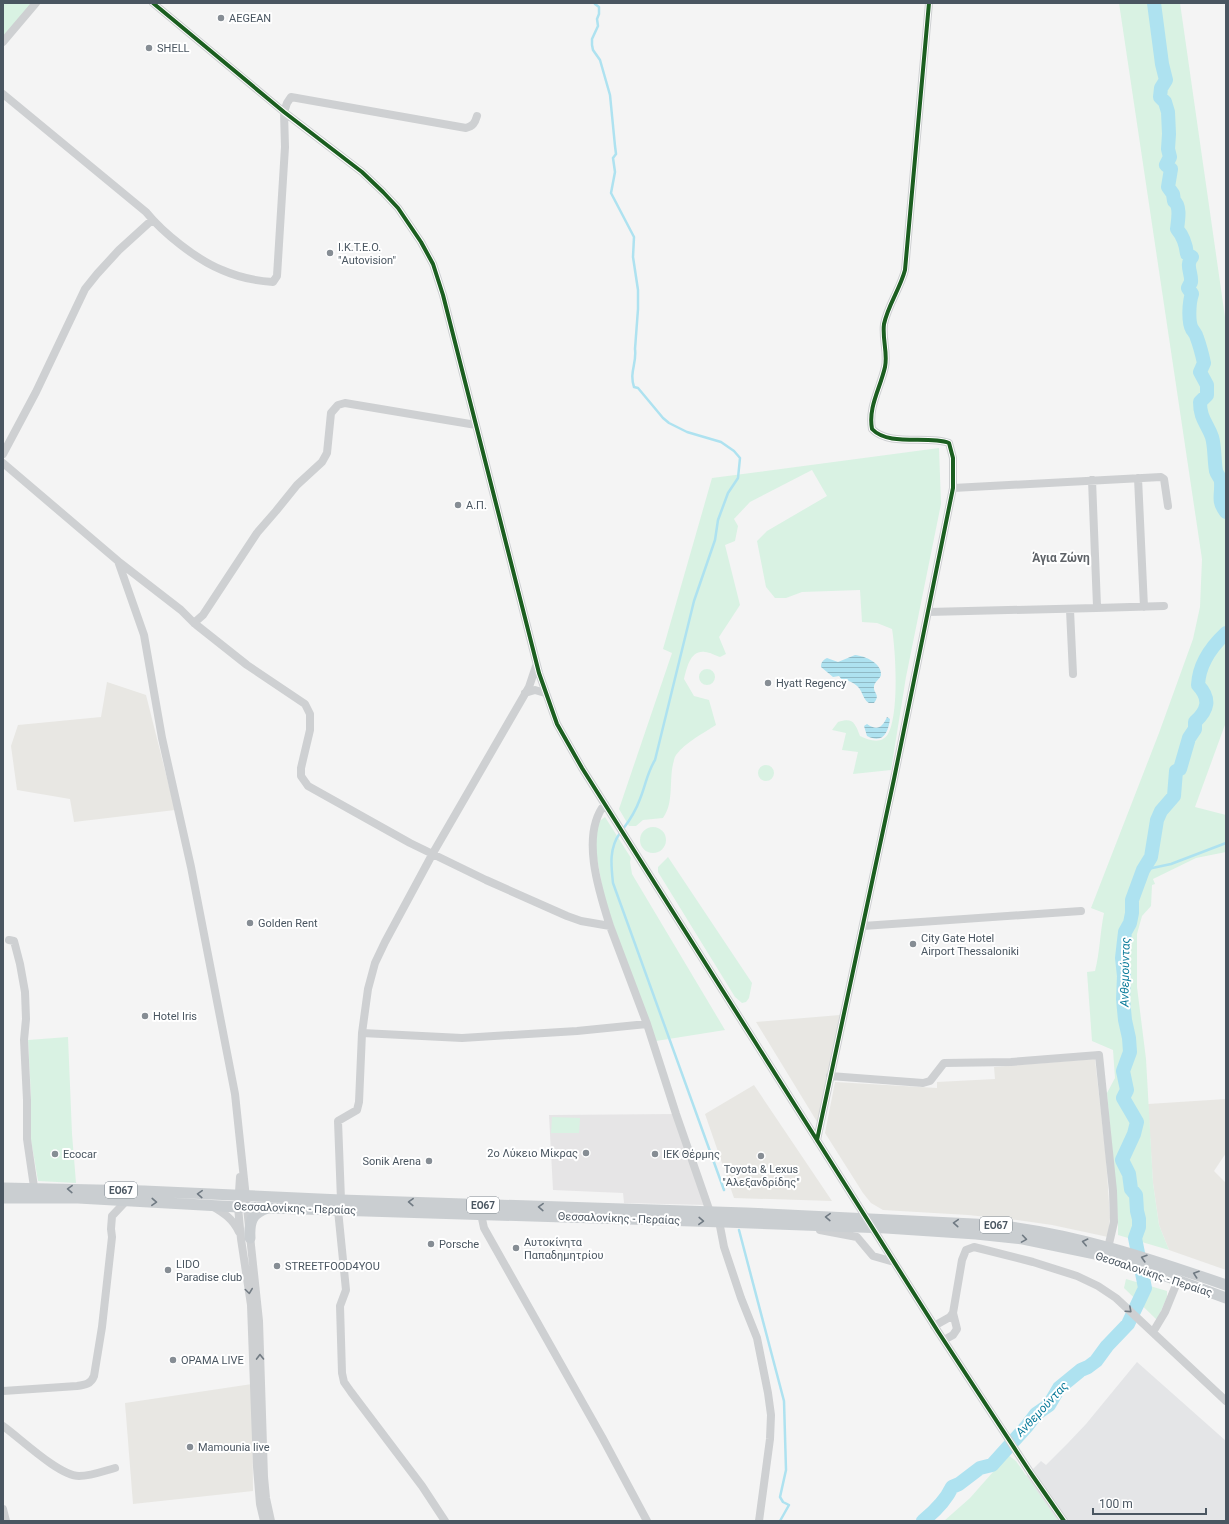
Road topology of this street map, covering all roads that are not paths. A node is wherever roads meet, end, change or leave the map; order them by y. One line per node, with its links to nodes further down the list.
1 (36, 3): 4 (street)
2 (153, 3): 6 (street)
3 (929, 3): 14 (street)
4 (3, 42)
5 (3, 94): 8 (street)
6 (284, 112): 7 (street); 8 (street); 9 (street)
7 (477, 116)
8 (152, 220): 10 (street)
9 (476, 425): 22 (street); 23 (street)
10 (3, 454)
11 (3, 463): 16 (street)
12 (1138, 478): 13 (street); 15 (street); 18 (street)
13 (1092, 480): 14 (street); 19 (street)
14 (953, 488): 21 (street)
15 (1168, 506)
16 (118, 561): 22 (street); 41 (street)
17 (1164, 606): 18 (street)
18 (1144, 607): 19 (street)
19 (1096, 608): 20 (street)
20 (1070, 610): 21 (street); 24 (street)
21 (928, 612): 31 (street)
22 (194, 623): 28 (street)
23 (537, 663): 25 (street); 26 (street)
24 (1074, 674)
25 (525, 693): 26 (street); 28 (street)
26 (545, 693): 27 (street)
27 (605, 804): 30 (street); 36 (street)
28 (433, 853): 30 (street); 34 (street)
29 (1081, 911): 31 (street)
30 (610, 926): 33 (street)
31 (863, 926): 35 (street)
32 (9, 940): 37 (street)
33 (647, 1024): 34 (street); 46 (street)
34 (362, 1033): 43 (street)
35 (830, 1076): 36 (street); 50 (street)
36 (817, 1140): 47 (street)
37 (34, 1187): 38 (main road, Θεσσαλονίκης - Περαίας / ΕΟ67); 41 (main road, Θεσσαλονίκης - Περαίας / ΕΟ67, one-way to 37)
38 (3, 1188)
39 (3, 1198): 40 (main road, Θεσσαλονίκης - Περαίας / ΕΟ67)
40 (127, 1200): 42 (main road, Θεσσαλονίκης - Περαίας / ΕΟ67, one-way to 42); 61 (street)
41 (243, 1201): 42 (main road, Θεσσαλονίκης - Περαίας / ΕΟ67); 43 (main road, Θεσσαλονίκης - Περαίας / ΕΟ67); 44 (main road, Θεσσαλονίκης - Περαίας / ΕΟ67); 49 (street)
42 (208, 1204): 49 (street)
43 (340, 1205): 44 (main road, Θεσσαλονίκης - Περαίας / ΕΟ67); 45 (main road, Θεσσαλονίκης - Περαίας / ΕΟ67); 46 (main road, Θεσσαλονίκης - Περαίας / ΕΟ67, one-way to 43); 69 (street)
44 (270, 1208): 49 (main road)
45 (481, 1214): 46 (main road, Θεσσαλονίκης - Περαίας / ΕΟ67, one-way to 46); 70 (street)
46 (718, 1217): 47 (main road, Θεσσαλονίκης - Περαίας / ΕΟ67, one-way to 46); 48 (main road, Θεσσαλονίκης - Περαίας / ΕΟ67); 71 (street)
47 (870, 1223): 48 (main road, Θεσσαλονίκης - Περαίας / ΕΟ67); 50 (main road, Θεσσαλονίκης - Περαίας / ΕΟ67, one-way to 47); 51 (main road, Θεσσαλονίκης - Περαίας / ΕΟ67, one-way to 51); 52 (street)
48 (782, 1224): 52 (street)
49 (245, 1238): 67 (street, one-way to 67); 68 (street, one-way to 49)
50 (1108, 1248): 51 (main road, Θεσσαλονίκης - Περαίας / ΕΟ67)
51 (1123, 1257): 53 (main road, Θεσσαλονίκης - Περαίας / ΕΟ67)
52 (894, 1262): 58 (street)
53 (1164, 1270): 54 (main road, Θεσσαλονίκης - Περαίας / ΕΟ67); 55 (main road, Θεσσαλονίκης - Περαίας / ΕΟ67, one-way to 53)
54 (1178, 1280): 56 (main road, Θεσσαλονίκης - Περαίας / ΕΟ67); 59 (street)
55 (1226, 1285)
56 (1226, 1298)
57 (953, 1313): 58 (street); 59 (street, one-way to 59); 60 (street)
58 (934, 1326): 60 (street)
59 (1153, 1332): 62 (street)
60 (944, 1340): 72 (street)
61 (3, 1391)
62 (1226, 1401)
63 (3, 1426): 64 (street)
64 (115, 1468)
65 (3, 1509): 66 (street)
66 (6, 1521)
67 (264, 1521)
68 (271, 1521)
69 (445, 1521)
70 (647, 1521)
71 (759, 1521)
72 (1064, 1521)

